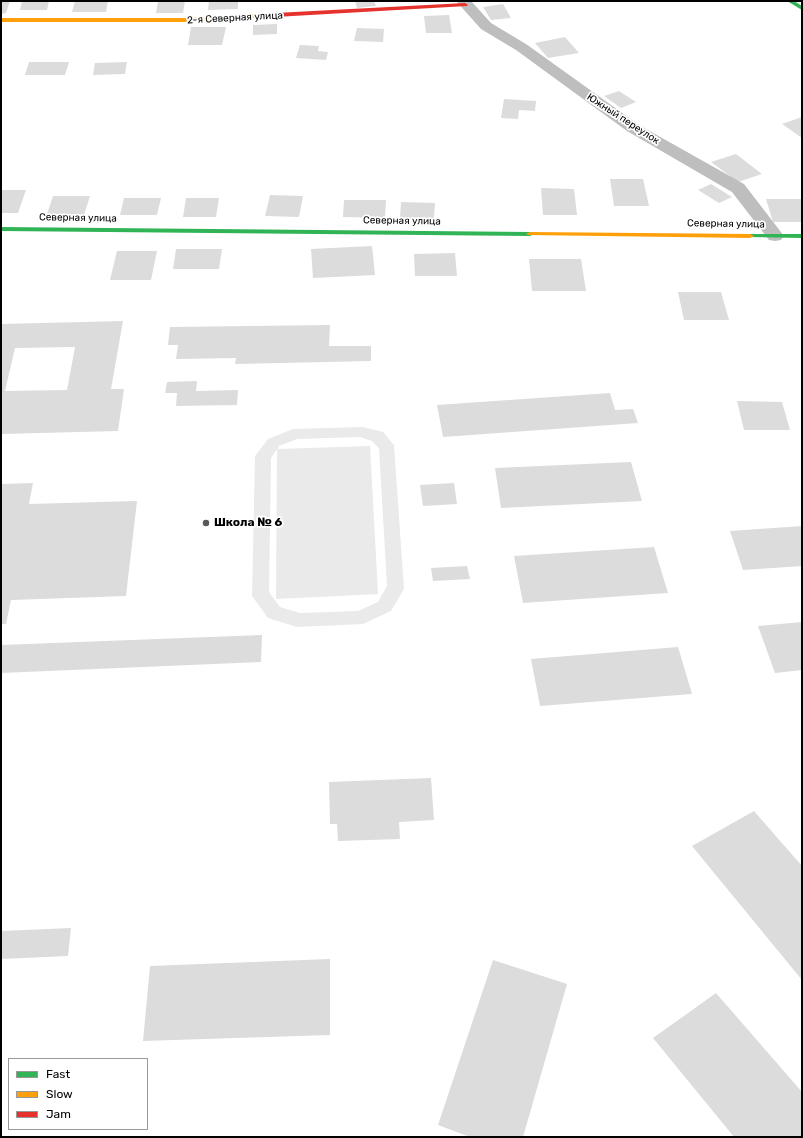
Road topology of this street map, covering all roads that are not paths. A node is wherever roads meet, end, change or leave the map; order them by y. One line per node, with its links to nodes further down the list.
1 (790, 1): 3 (street)
2 (464, 3): 4 (street, 2-я Северная улица); 6 (street, Южный переулок)
3 (802, 8)
4 (1, 20)
5 (1, 229): 6 (street, Северная улица)
6 (775, 236): 7 (street, Северная улица)
7 (802, 236)

